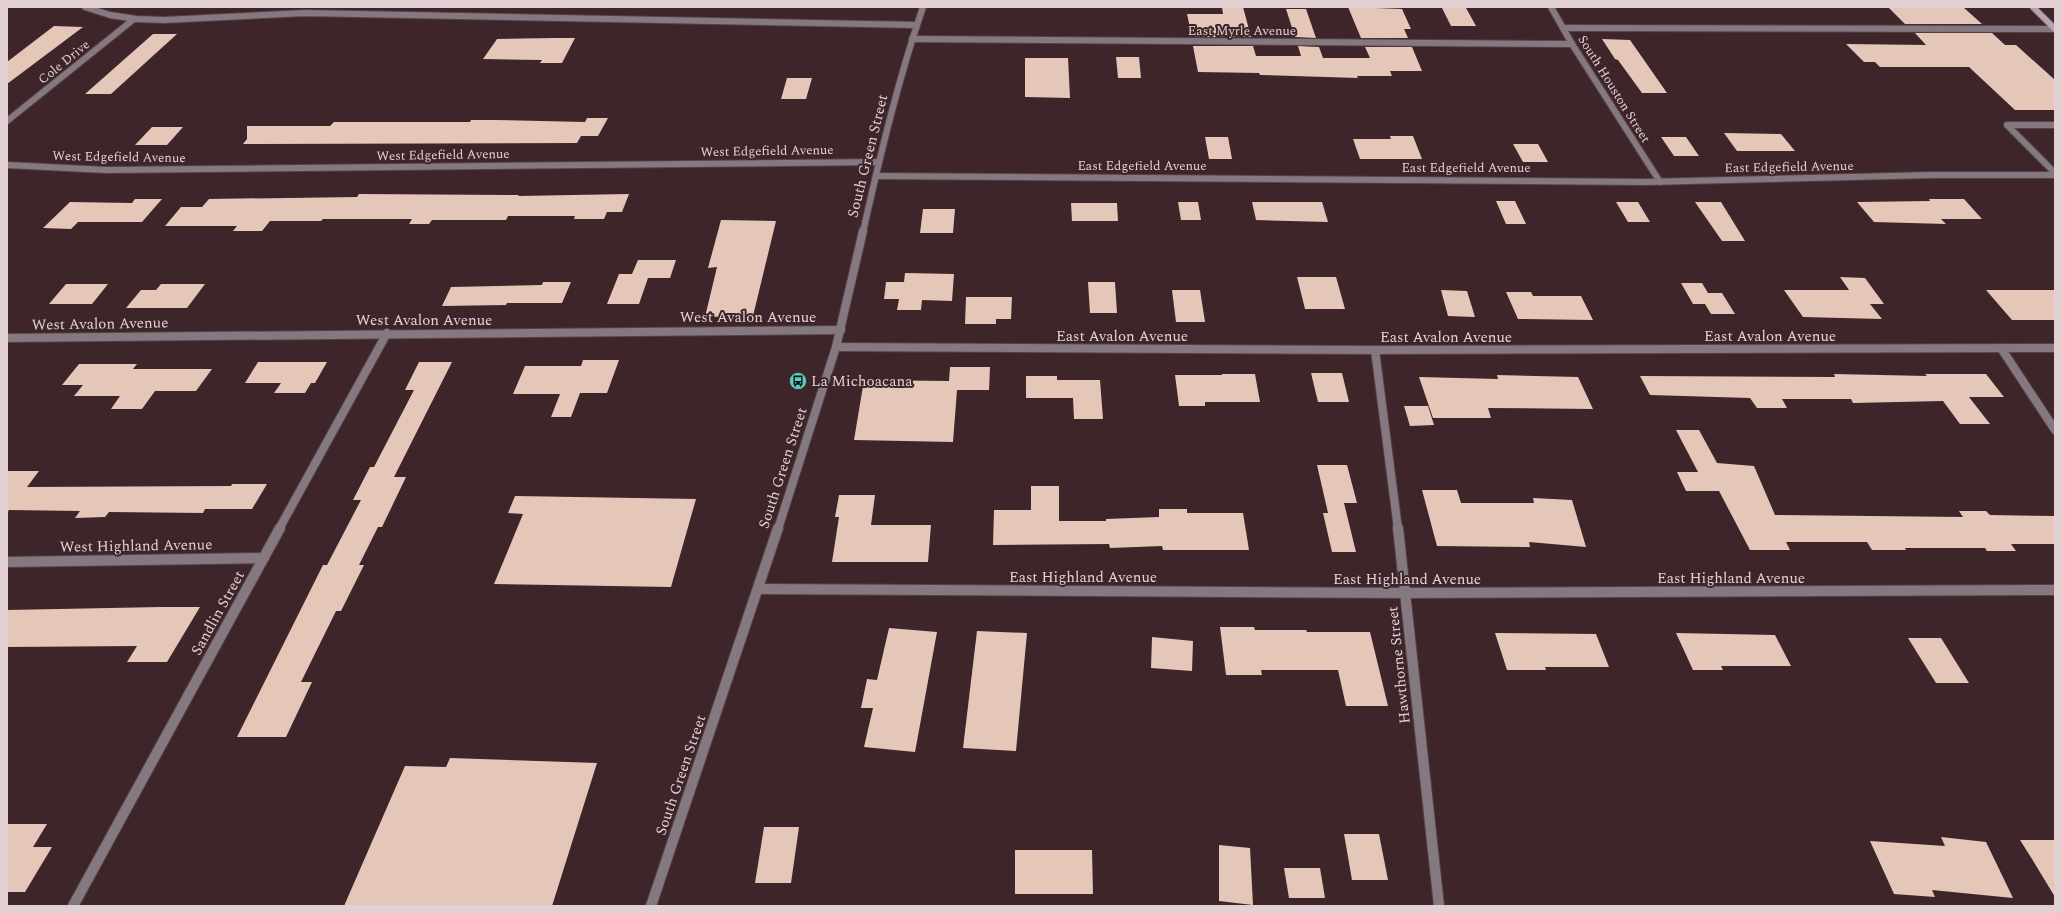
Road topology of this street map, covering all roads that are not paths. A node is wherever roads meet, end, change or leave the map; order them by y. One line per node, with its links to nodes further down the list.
1 (85, 7): 5 (street)
2 (923, 7): 6 (street, South Green Street)
3 (1551, 7): 7 (street, South Houston Street)
4 (2032, 7): 8 (main road)
5 (134, 19): 6 (street); 11 (street, Cole Drive)
6 (916, 25): 9 (street, South Green Street)
7 (1564, 28): 8 (street); 10 (street, South Houston Street)
8 (2055, 29)
9 (912, 39): 10 (street, East Myrle Avenue); 13 (street, South Green Street)
10 (1572, 44): 17 (street, South Houston Street)
11 (7, 121)
12 (2055, 125): 15 (street)
13 (879, 162): 14 (street, West Edgefield Avenue); 16 (street, South Green Street)
14 (7, 165)
15 (2055, 174): 17 (street, East Edgefield Avenue)
16 (876, 176): 17 (street, East Edgefield Avenue); 18 (street, South Green Street)
17 (1660, 182)
18 (841, 330): 19 (street, West Avalon Avenue); 21 (street, South Green Street)
19 (387, 333): 20 (street, West Avalon Avenue); 26 (street, Sandlin Street)
20 (7, 338)
21 (836, 347): 24 (street, East Avalon Avenue); 28 (street, South Green Street)
22 (2001, 348): 23 (street, East Avalon Avenue); 24 (street, East Avalon Avenue); 25 (street)
23 (2055, 348)
24 (1375, 350): 30 (street, Hawthorne Street)
25 (2055, 430)
26 (264, 558): 27 (street, West Highland Avenue); 31 (street, Sandlin Street)
27 (7, 562)
28 (759, 589): 30 (street, East Highland Avenue); 32 (street, South Green Street)
29 (2055, 590): 30 (street, East Highland Avenue)
30 (1406, 593): 33 (street, Hawthorne Street)
31 (74, 906)
32 (651, 906)
33 (1439, 906)

